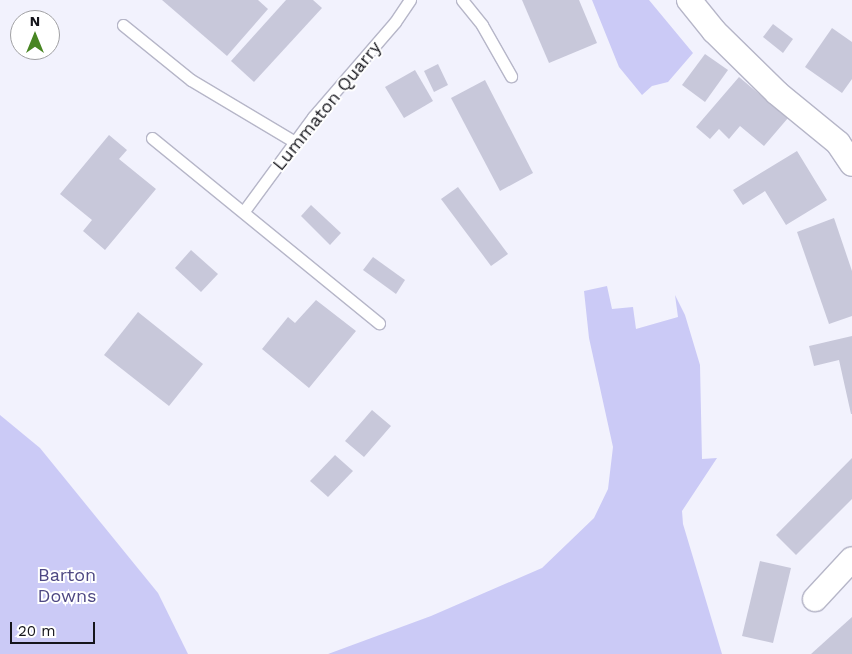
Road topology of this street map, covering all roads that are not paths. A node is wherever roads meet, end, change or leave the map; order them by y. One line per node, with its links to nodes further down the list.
1 (410, 0): 7 (lane, Lummaton Quarry)
2 (462, 0): 5 (lane)
3 (689, 0): 8 (street)
4 (123, 25): 7 (lane)
5 (511, 76)
6 (152, 138): 9 (lane)
7 (294, 142): 9 (lane, Lummaton Quarry)
8 (852, 164)
9 (244, 211): 10 (lane)
10 (379, 323)
11 (852, 559): 12 (street)
12 (815, 599)

